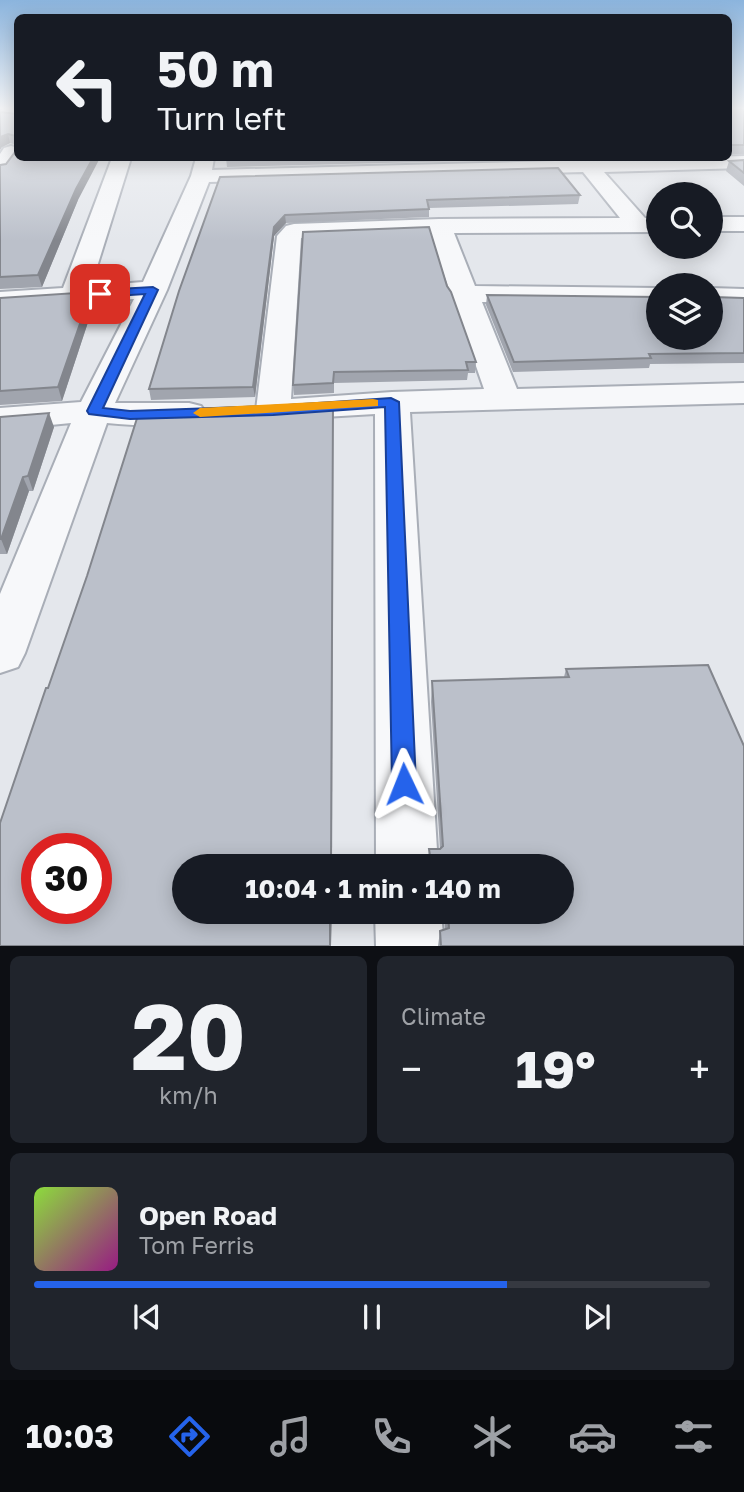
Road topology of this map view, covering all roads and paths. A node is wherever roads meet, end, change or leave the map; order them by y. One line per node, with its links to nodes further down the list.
1 (120, 161): 12 (street)
2 (744, 162): 3 (street)
3 (588, 166): 4 (street); 5 (street)
4 (203, 167): 10 (street)
5 (646, 223)
6 (723, 224): 7 (street)
7 (744, 224)
8 (646, 225): 9 (street)
9 (439, 226): 11 (street); 21 (street)
10 (153, 290): 12 (street); 20 (street)
11 (463, 294): 13 (street); 18 (street)
12 (74, 295): 16 (street)
13 (646, 296)
14 (723, 296): 15 (street)
15 (744, 297)
16 (0, 300)
17 (744, 393): 18 (street)
18 (504, 399): 19 (street)
19 (391, 402): 21 (street); 25 (street)
20 (94, 411): 21 (street); 22 (street); 23 (street)
21 (247, 411)
22 (0, 419)
23 (9, 610): 24 (street)
24 (0, 653)
25 (407, 854)
26 (409, 924): 27 (street)
27 (410, 946)

